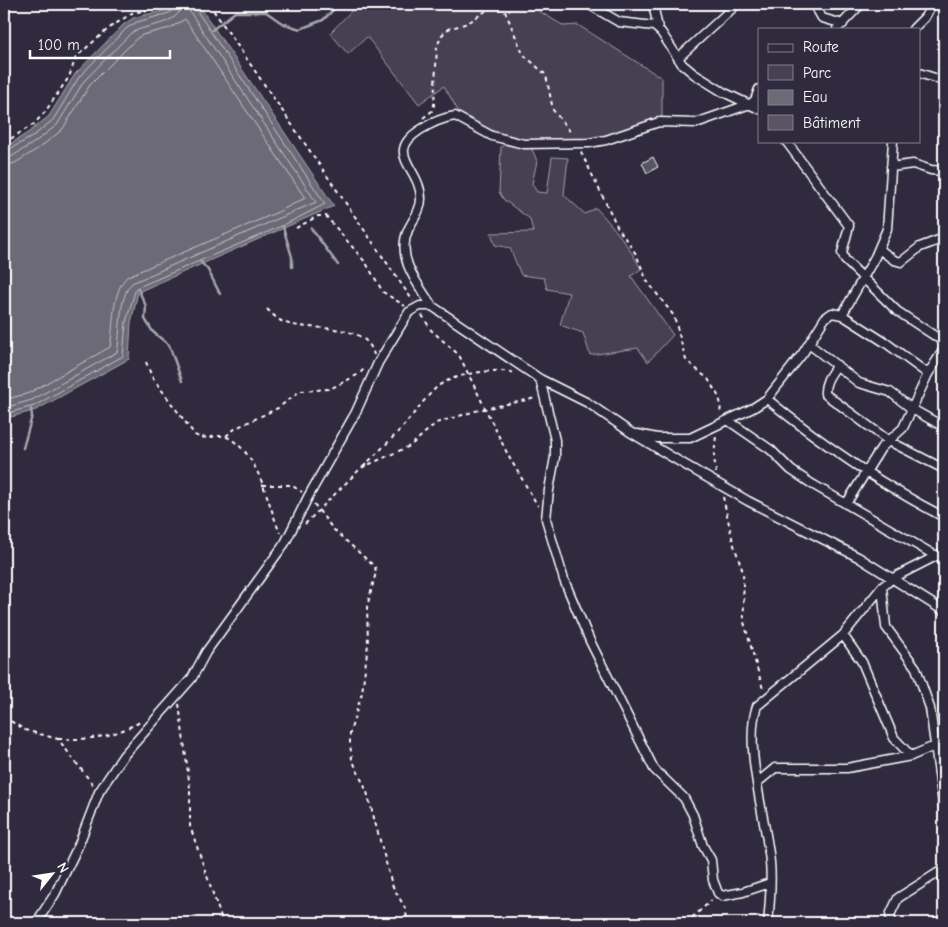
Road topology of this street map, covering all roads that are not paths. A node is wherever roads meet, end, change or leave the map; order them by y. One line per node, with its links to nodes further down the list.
1 (588, 4): 8 (street)
2 (653, 4): 8 (street)
3 (737, 4): 10 (street)
4 (814, 4): 7 (street)
5 (861, 4): 7 (street)
6 (932, 4): 9 (street)
7 (840, 26)
8 (658, 28): 10 (street)
9 (914, 28)
10 (678, 58): 13 (street)
11 (920, 74): 12 (street)
12 (944, 81)
13 (755, 101): 21 (street)
14 (787, 142): 20 (street)
15 (892, 142): 16 (street)
16 (890, 167): 17 (street); 19 (street)
17 (944, 171)
18 (944, 238): 19 (street)
19 (879, 250): 20 (street)
20 (862, 278): 22 (street); 23 (street)
21 (432, 306): 28 (street); 52 (street)
22 (842, 315): 24 (street); 27 (street)
23 (944, 342)
24 (810, 344): 26 (street); 29 (street)
25 (944, 349): 27 (street)
26 (837, 365): 30 (street); 34 (street)
27 (928, 374): 30 (street)
28 (540, 379): 33 (street); 51 (street)
29 (767, 399): 31 (street); 36 (street)
30 (912, 409): 32 (street); 34 (street)
31 (729, 421): 33 (street); 37 (street)
32 (944, 427)
33 (630, 432): 41 (street)
34 (889, 441): 35 (street); 36 (street)
35 (944, 468)
36 (866, 472): 37 (street); 38 (street)
37 (846, 504): 40 (street)
38 (944, 517)
39 (944, 552): 40 (street)
40 (936, 556): 41 (street)
41 (893, 578): 42 (street); 43 (street)
42 (882, 587): 44 (street); 46 (street)
43 (944, 611)
44 (843, 634): 47 (street); 48 (street)
45 (944, 742): 46 (street)
46 (935, 745): 47 (street); 49 (street)
47 (911, 756): 48 (street)
48 (758, 782): 51 (street)
49 (944, 810)
50 (944, 870): 54 (street)
51 (770, 882): 53 (street)
52 (36, 923)
53 (768, 923)
54 (892, 923)

